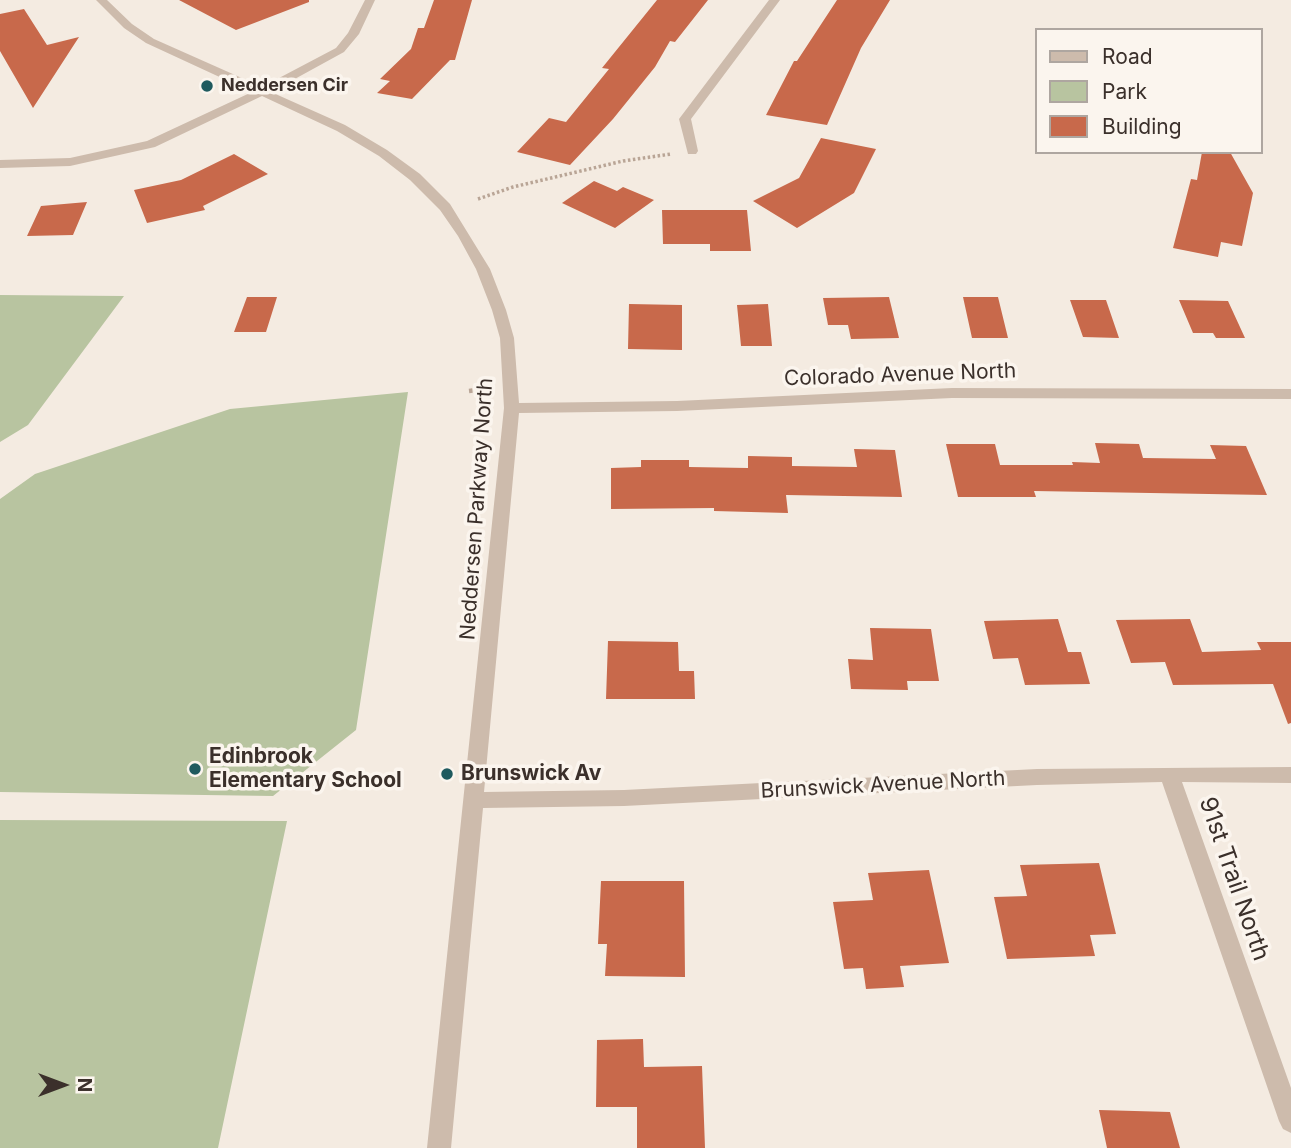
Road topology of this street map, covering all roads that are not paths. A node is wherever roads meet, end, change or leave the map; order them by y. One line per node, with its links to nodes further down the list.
1 (101, 0): 4 (street, Neddersen Parkway North)
2 (370, 0): 4 (street)
3 (775, 0): 5 (street)
4 (262, 92): 6 (street); 8 (street, Neddersen Parkway North)
5 (692, 151)
6 (0, 164)
7 (1291, 394): 8 (street, Colorado Avenue North)
8 (512, 408): 11 (street, Neddersen Parkway North)
9 (1169, 774): 10 (street, Brunswick Avenue North); 11 (street, Brunswick Avenue North); 12 (street, 91st Trail North)
10 (1291, 775)
11 (475, 800): 13 (street, Neddersen Parkway North)
12 (1291, 1121)
13 (439, 1148)

